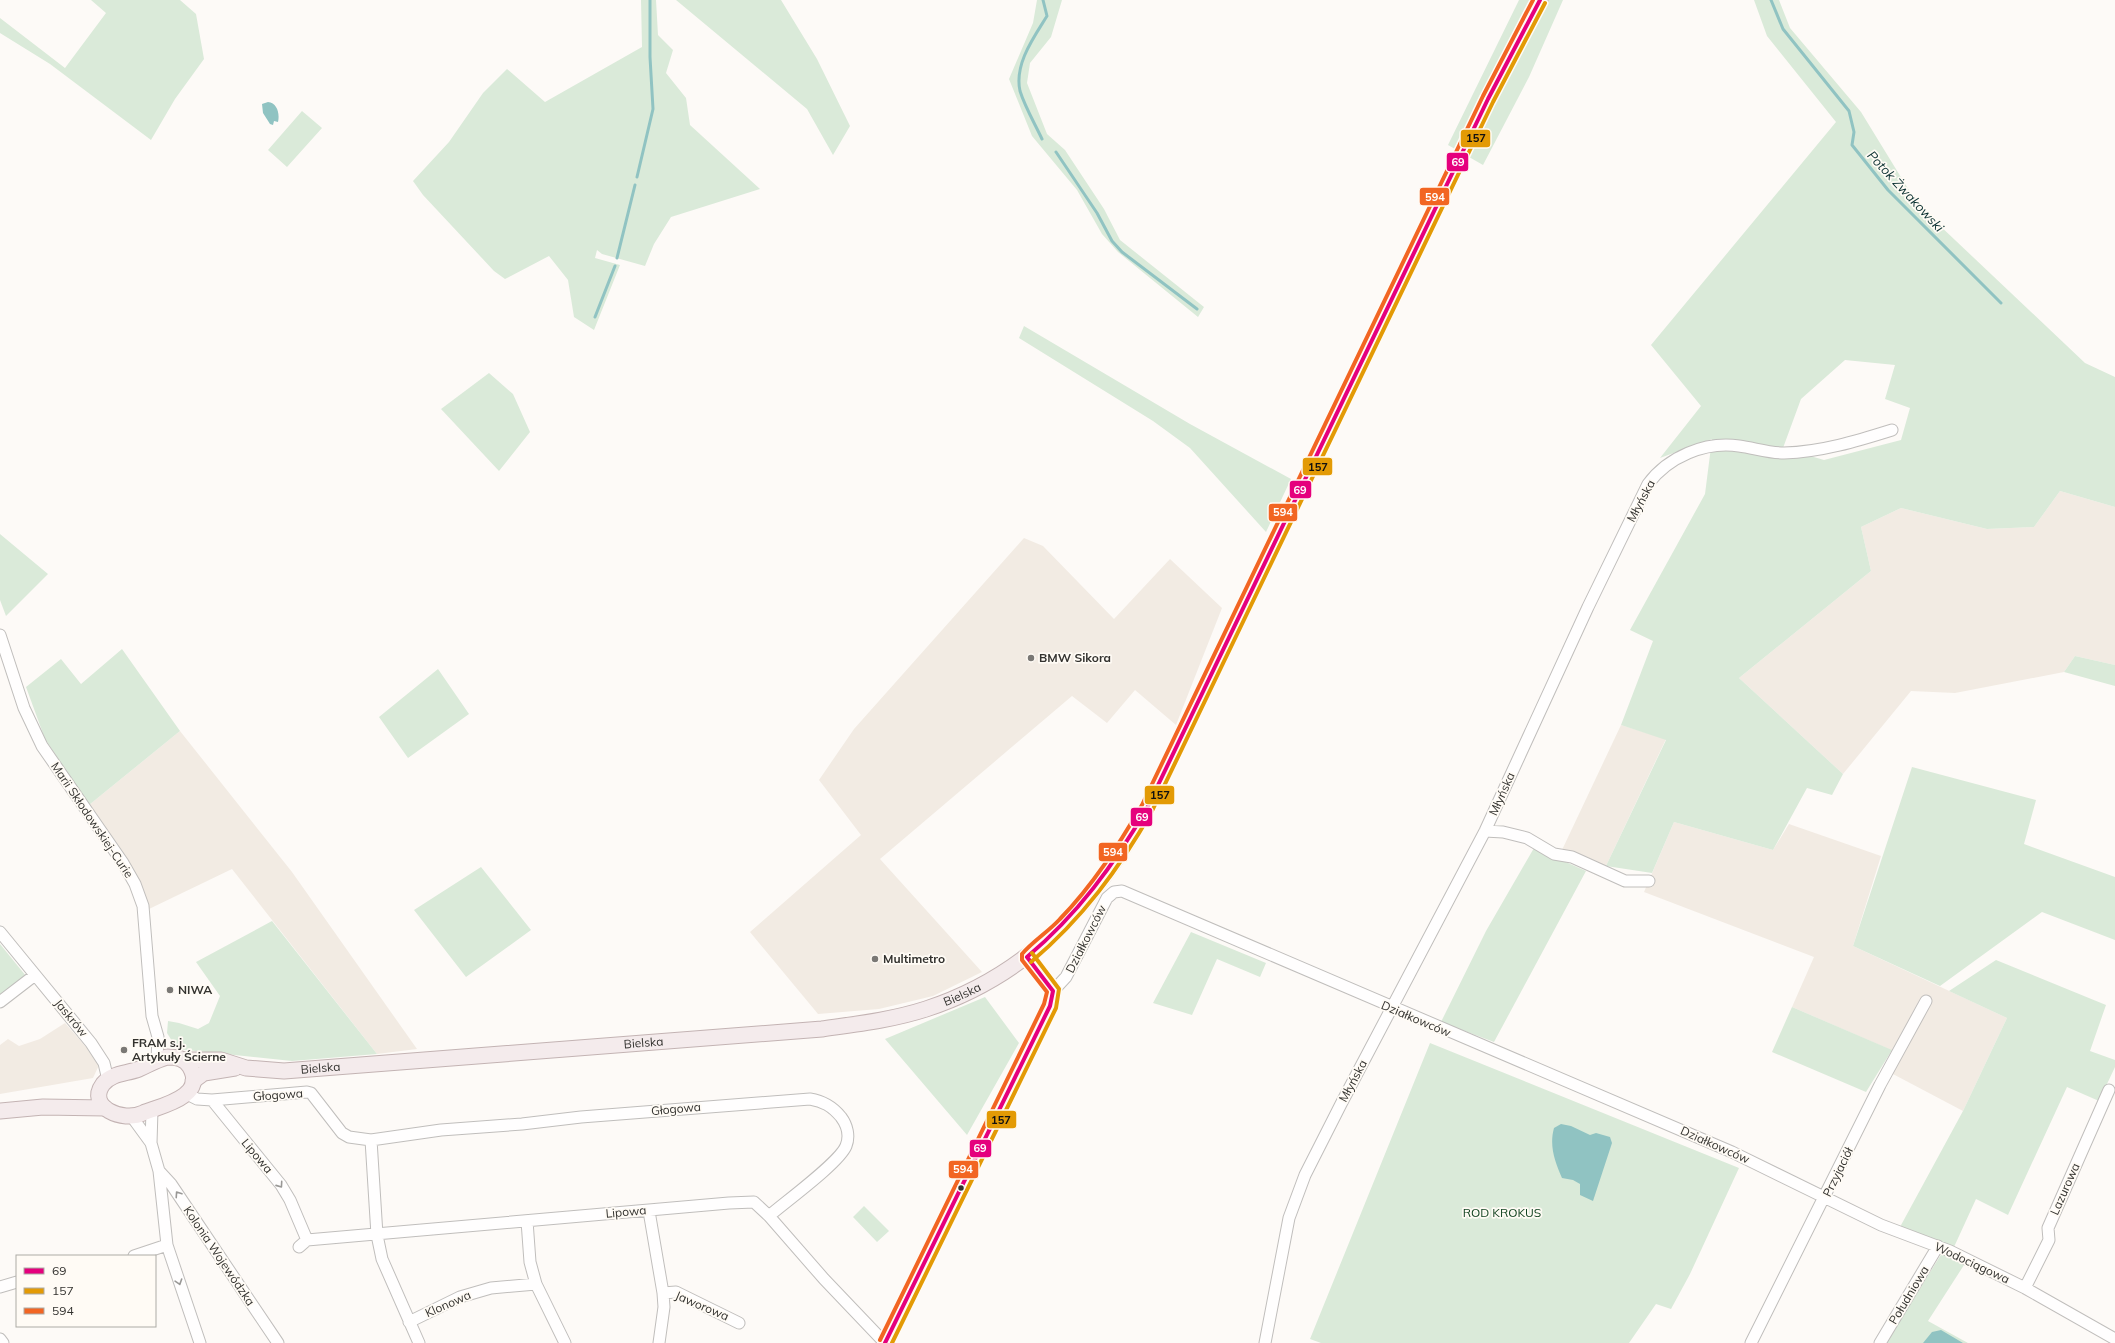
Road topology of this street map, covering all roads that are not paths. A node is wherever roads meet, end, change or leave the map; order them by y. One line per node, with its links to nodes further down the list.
1 (1540, 0): 7 (main road, Bielska)
2 (1892, 430): 4 (street, Młyńska)
3 (0, 635): 13 (street, Marii Skłodowskiej-Curie)
4 (1485, 831): 5 (street); 12 (street, Młyńska)
5 (1649, 881)
6 (0, 932): 8 (street, Jaskrów)
7 (1027, 957): 9 (street); 14 (main road, Bielska)
8 (35, 975): 11 (street); 15 (street, Jaskrów)
9 (1053, 991): 12 (street, Działkowców); 48 (street)
10 (1926, 1001): 27 (street, Przyjaciół)
11 (0, 1002)
12 (1391, 1008): 27 (street, Działkowców); 49 (street, Młyńska)
13 (171, 1059): 14 (main road, Bielska); 15 (main road); 16 (main road)
14 (246, 1068): 16 (main road, Bielska)
15 (109, 1081): 19 (main road); 20 (main road)
16 (190, 1088): 18 (street); 21 (main road, Bielska)
17 (2109, 1090): 36 (street, Lazurowa)
18 (212, 1100): 24 (street, Głogowa); 31 (street, Lipowa, one-way to 31)
19 (65, 1107): 20 (main road); 22 (main road)
20 (105, 1108): 23 (main road)
21 (152, 1110): 23 (main road, Bielska); 25 (street)
22 (0, 1111)
23 (132, 1117): 25 (street)
24 (371, 1140): 29 (street, Głogowa); 31 (street)
25 (151, 1143): 26 (street)
26 (159, 1171): 32 (street); 44 (street, Kolonia Wojewódzka, one-way to 26)
27 (1825, 1197): 33 (street, Wodociągowa); 50 (street, Przyjaciół)
28 (648, 1211): 29 (street, Lipowa); 30 (street, Lipowa); 37 (street, Jaworowa)
29 (769, 1216): 48 (street, Lipowa)
30 (527, 1221): 31 (street, Lipowa); 35 (street)
31 (377, 1235): 38 (street)
32 (167, 1245): 34 (street); 43 (street, one-way to 43)
33 (1938, 1246): 36 (street, Wodociągowa); 51 (street, Południowa)
34 (137, 1255)
35 (536, 1284): 38 (street, Klonowa); 46 (street)
36 (2025, 1288): 41 (street, Wodociągowa)
37 (663, 1293): 39 (street, Jaworowa); 47 (street, Jaworowa)
38 (409, 1322): 45 (street)
39 (739, 1323)
40 (0, 1339): 42 (street)
41 (2115, 1339)
42 (3, 1343)
43 (200, 1343)
44 (278, 1343)
45 (419, 1343)
46 (565, 1343)
47 (659, 1343)
48 (885, 1343)
49 (1265, 1343)
50 (1750, 1343)
51 (1880, 1343)

